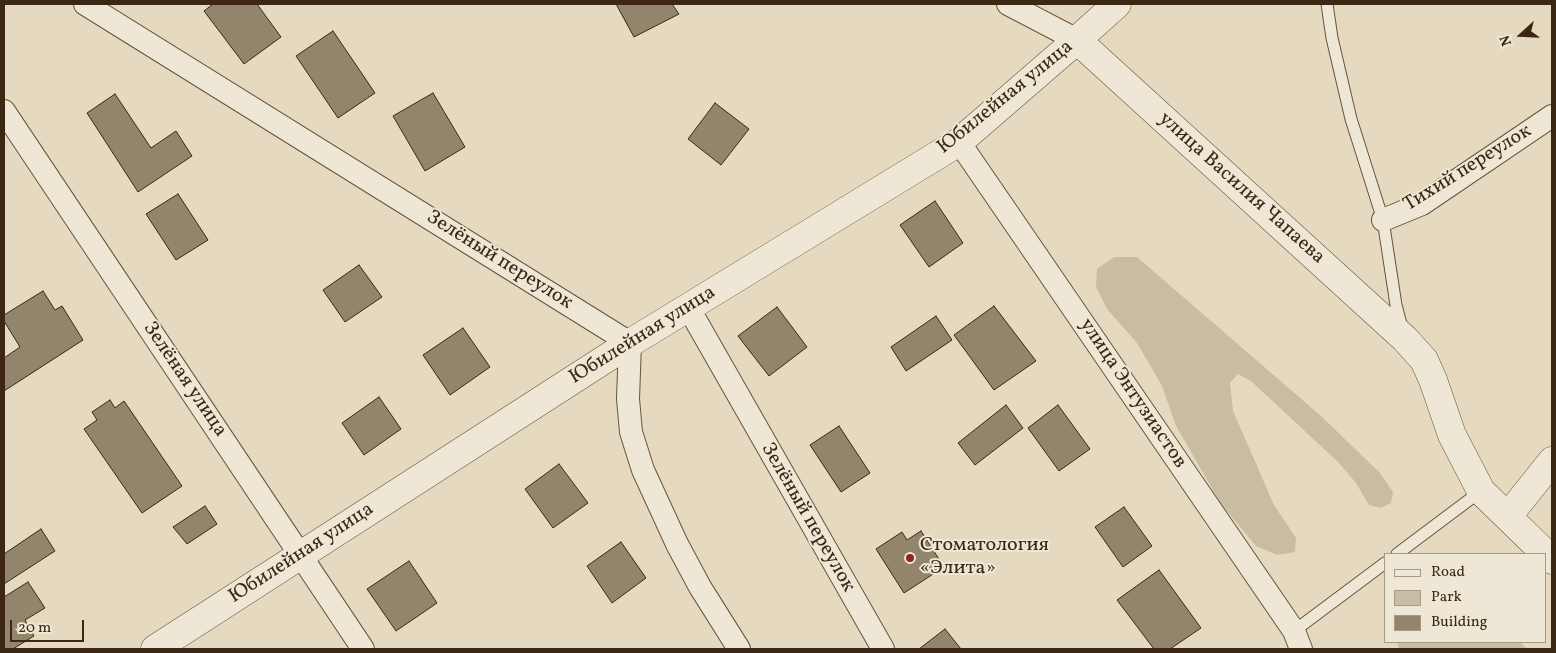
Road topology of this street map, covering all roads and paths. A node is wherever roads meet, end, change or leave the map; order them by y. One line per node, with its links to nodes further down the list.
1 (85, 4): 12 (street, Зелёный переулок)
2 (1008, 4): 5 (street)
3 (1116, 4): 5 (street, Юбилейная улица)
4 (1327, 4): 9 (lane, улица Василия Чапаева)
5 (1077, 40): 8 (street, Юбилейная улица); 11 (street, улица Василия Чапаева)
6 (4, 111): 18 (street, Зелёная улица)
7 (1552, 116): 9 (street, Тихий переулок)
8 (959, 142): 10 (street, Юбилейная улица); 20 (street, улица Энтузиастов)
9 (1383, 220): 11 (lane, улица Василия Чапаева)
10 (688, 307): 12 (street, Юбилейная улица); 24 (street, Зелёный переулок)
11 (1405, 339): 14 (street, улица Василия Чапаева)
12 (630, 343): 18 (street, Юбилейная улица); 23 (street)
13 (1552, 461): 15 (street)
14 (1481, 491): 15 (street, улица Василия Чапаева); 16 (lane)
15 (1508, 516): 17 (street, улица Василия Чапаева)
16 (1398, 553)
17 (1545, 553)
18 (301, 555): 21 (street, Юбилейная улица); 22 (street, Зелёная улица)
19 (1384, 564): 20 (lane)
20 (1297, 640)
21 (155, 649)
22 (363, 649)
23 (739, 649)
24 (883, 649)

